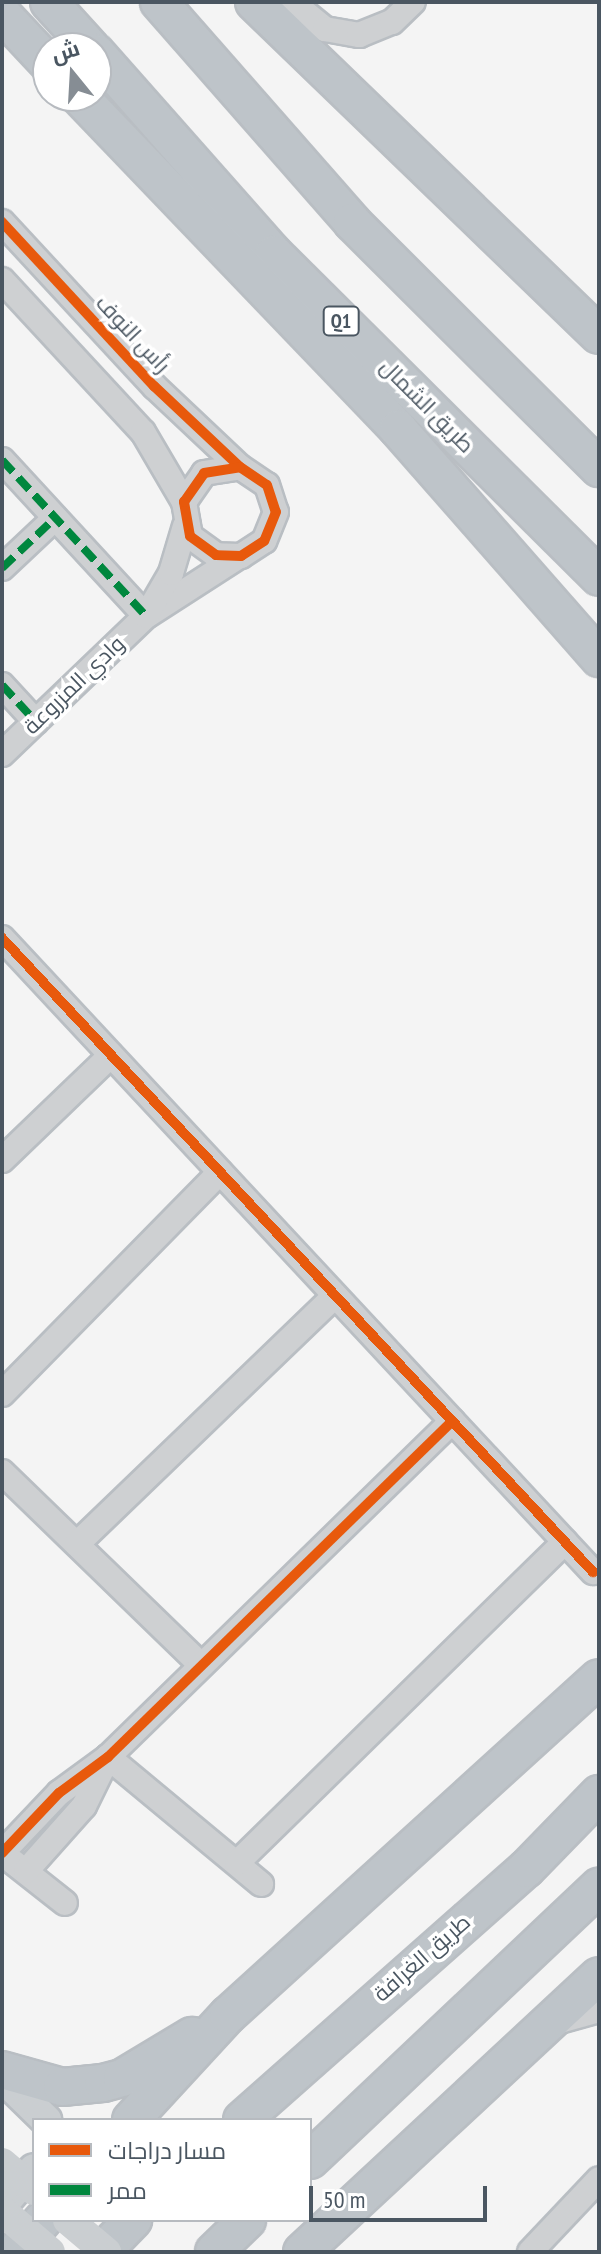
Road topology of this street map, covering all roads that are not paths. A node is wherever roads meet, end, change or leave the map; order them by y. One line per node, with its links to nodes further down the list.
1 (49, 2): 7 (highway)
2 (159, 2): 16 (highway)
3 (254, 2): 13 (highway)
4 (292, 2): 5 (street)
5 (413, 2)
6 (2, 14): 8 (highway)
7 (76, 32)
8 (32, 46)
9 (112, 71): 21 (highway, طريق الشمال / Q1)
10 (94, 112): 23 (highway)
11 (2, 222): 15 (street, رأس النوف)
12 (2, 280): 17 (street)
13 (599, 335)
14 (2, 460): 18 (street)
15 (240, 467): 17 (street); 19 (street)
16 (599, 468)
17 (185, 514): 19 (street); 22 (street, وادي المزروعة)
18 (55, 518): 20 (street); 22 (street)
19 (238, 557): 22 (street, وادي المزروعة)
20 (2, 568)
21 (599, 577)
22 (146, 616): 25 (street, وادي المزروعة)
23 (599, 658)
24 (2, 685): 25 (street)
25 (36, 722): 26 (street, وادي المزروعة)
26 (2, 754)
27 (2, 938): 28 (street)
28 (111, 1055): 29 (street); 30 (street)
29 (2, 1160)
30 (220, 1172): 31 (street); 32 (street)
31 (335, 1296): 33 (street); 36 (street)
32 (2, 1394)
33 (452, 1421): 35 (street); 38 (street)
34 (2, 1472): 36 (street)
35 (565, 1542): 37 (street); 43 (street)
36 (77, 1544): 38 (street)
37 (593, 1572)
38 (201, 1665): 40 (street)
39 (599, 1678): 50 (highway)
40 (108, 1757): 42 (street); 43 (street); 44 (street)
41 (599, 1794): 56 (highway, طريق الغرافة)
42 (2, 1853): 44 (street)
43 (237, 1863): 45 (street)
44 (26, 1871): 47 (street)
45 (261, 1884)
46 (599, 1887): 57 (highway)
47 (65, 1903)
48 (599, 1976): 51 (highway)
49 (599, 2010): 51 (street)
50 (228, 2015): 52 (highway); 55 (highway)
51 (542, 2028): 64 (highway)
52 (2, 2070)
53 (2, 2077): 54 (main road)
54 (44, 2118)
55 (133, 2118)
56 (244, 2118)
57 (312, 2158)
58 (2, 2163): 61 (main road, bridge)
59 (32, 2171): 62 (main road)
60 (599, 2179): 75 (street)
61 (32, 2188)
62 (2, 2205)
63 (2, 2211): 70 (main road, bridge)
64 (342, 2214): 73 (highway); 74 (highway)
65 (41, 2222): 69 (highway)
66 (70, 2222): 71 (main road, bridge)
67 (131, 2222): 71 (highway)
68 (245, 2222): 72 (highway)
69 (15, 2252)
70 (50, 2252)
71 (104, 2252)
72 (214, 2252)
73 (302, 2252)
74 (325, 2252)
75 (530, 2252)

